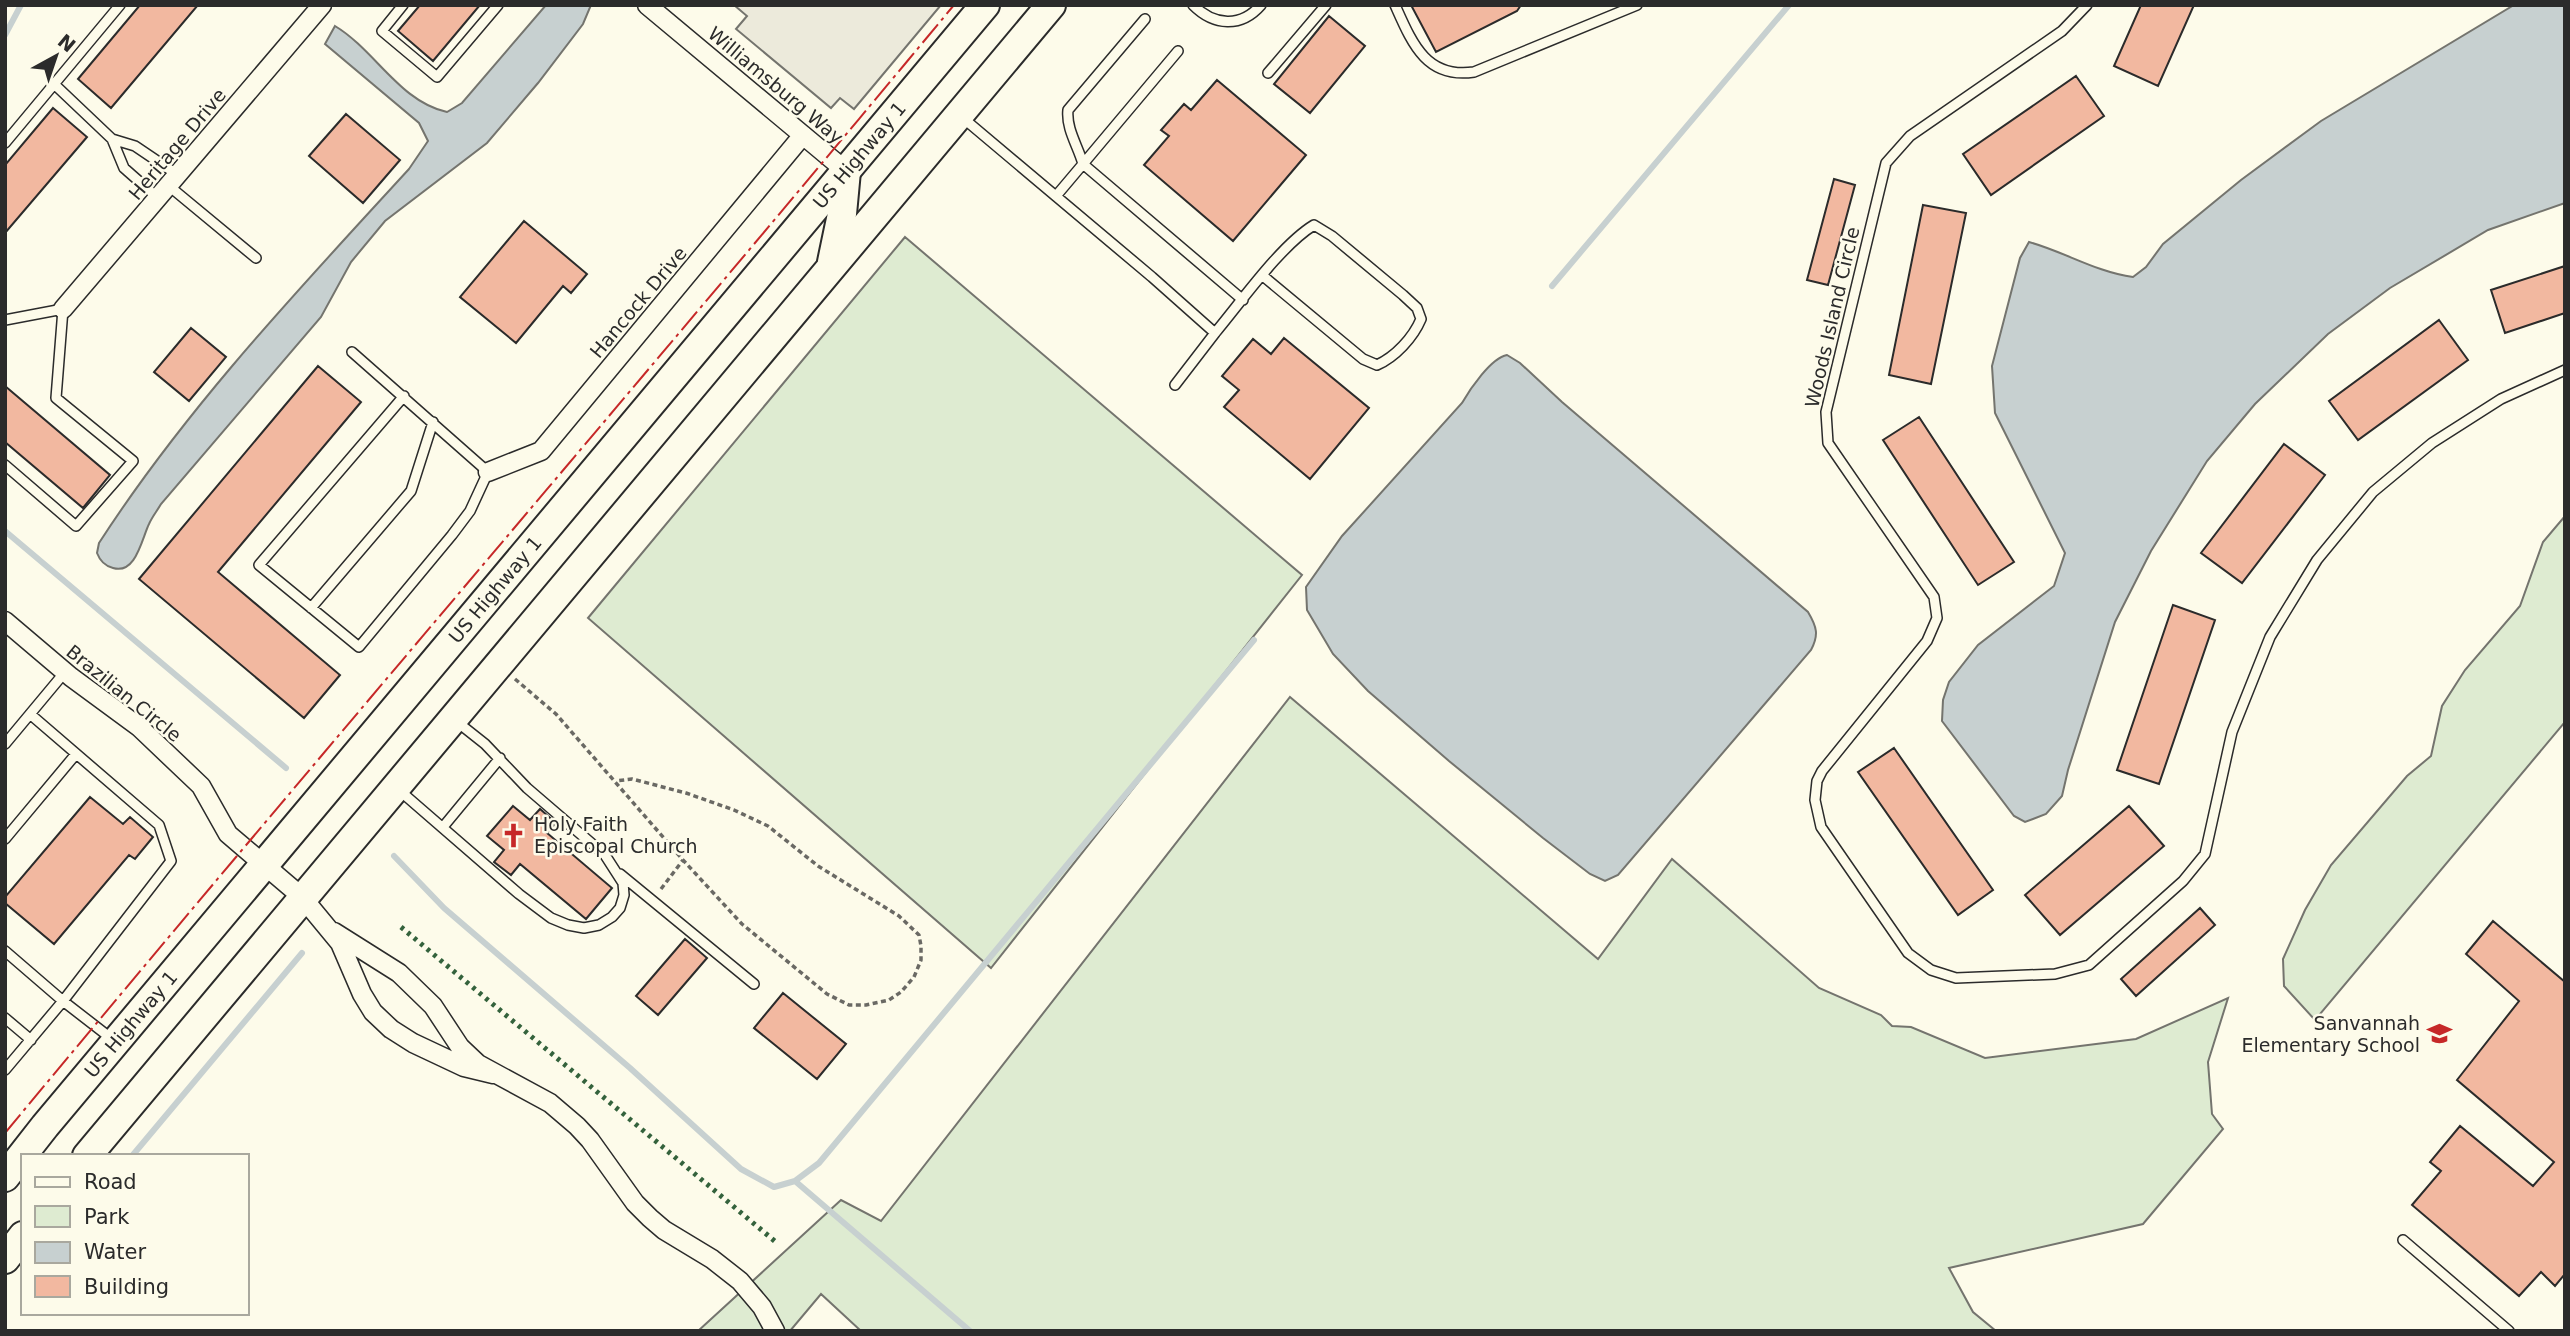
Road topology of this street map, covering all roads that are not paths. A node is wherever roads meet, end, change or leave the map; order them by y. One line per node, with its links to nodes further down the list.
1 (120, 5): 17 (lane)
2 (322, 5): 24 (street, Heritage Drive)
3 (403, 5): 4 (lane)
4 (498, 5)
5 (646, 5): 19 (street, Williamsburg Way)
6 (985, 5): 23 (main road, US Highway 1)
7 (1051, 5): 18 (main road)
8 (1194, 5): 9 (lane)
9 (1261, 5)
10 (1326, 5): 16 (lane)
11 (1395, 5): 12 (lane)
12 (1637, 5)
13 (2087, 5): 34 (lane, Woods Island Circle)
14 (1145, 19): 22 (lane)
15 (1178, 51): 22 (lane)
16 (1268, 73)
17 (53, 83): 20 (lane); 21 (lane)
18 (959, 115): 25 (lane); 27 (main road)
19 (803, 135): 23 (street, Williamsburg Way); 39 (street, Hancock Drive)
20 (112, 139): 24 (lane); 24 (lane)
21 (5, 143)
22 (1083, 164): 25 (lane); 29 (lane)
23 (846, 171): 27 (main road); 51 (main road, US Highway 1)
24 (168, 186): 26 (lane); 30 (street, Heritage Drive)
25 (1056, 196): 32 (lane)
26 (256, 258)
27 (831, 268): 44 (main road)
28 (1263, 276): 28 (lane); 29 (lane)
29 (1243, 300): 32 (lane)
30 (62, 309): 31 (lane); 38 (lane)
31 (5, 320)
32 (1215, 333): 35 (lane)
33 (352, 352): 36 (lane)
34 (2565, 370)
35 (1175, 385)
36 (404, 396): 37 (lane); 40 (lane)
37 (433, 422): 39 (lane); 40 (lane)
38 (5, 465)
39 (488, 472): 40 (lane)
40 (311, 608)
41 (5, 621): 42 (street, Brazilian Circle)
42 (65, 672): 43 (lane); 51 (street, Brazilian Circle)
43 (30, 714): 45 (lane); 46 (lane)
44 (452, 718): 47 (lane); 48 (main road)
45 (5, 744)
46 (76, 754): 50 (lane); 57 (lane)
47 (500, 758): 49 (lane); 52 (lane)
48 (395, 786): 49 (lane); 53 (main road)
49 (443, 827): 52 (lane)
50 (5, 839)
51 (264, 865): 53 (street, Brazilian Circle); 60 (main road, US Highway 1)
52 (615, 871): 56 (lane)
53 (302, 897): 54 (street, Brazilian Circle); 64 (main road)
54 (325, 927): 62 (street); 62 (street, Brazilian Circle)
55 (5, 951): 57 (lane)
56 (754, 984)
57 (63, 1001): 59 (lane); 60 (lane)
58 (5, 1018): 59 (lane)
59 (31, 1040): 61 (lane)
60 (116, 1042): 63 (main road, US Highway 1)
61 (5, 1070)
62 (493, 1074): 70 (street)
63 (24, 1154)
64 (89, 1154)
65 (21, 1158): 66 (main road, US Highway 1)
66 (5, 1177)
67 (21, 1239): 69 (main road)
68 (2403, 1240): 71 (lane)
69 (5, 1259)
70 (775, 1331)
71 (2509, 1331)

